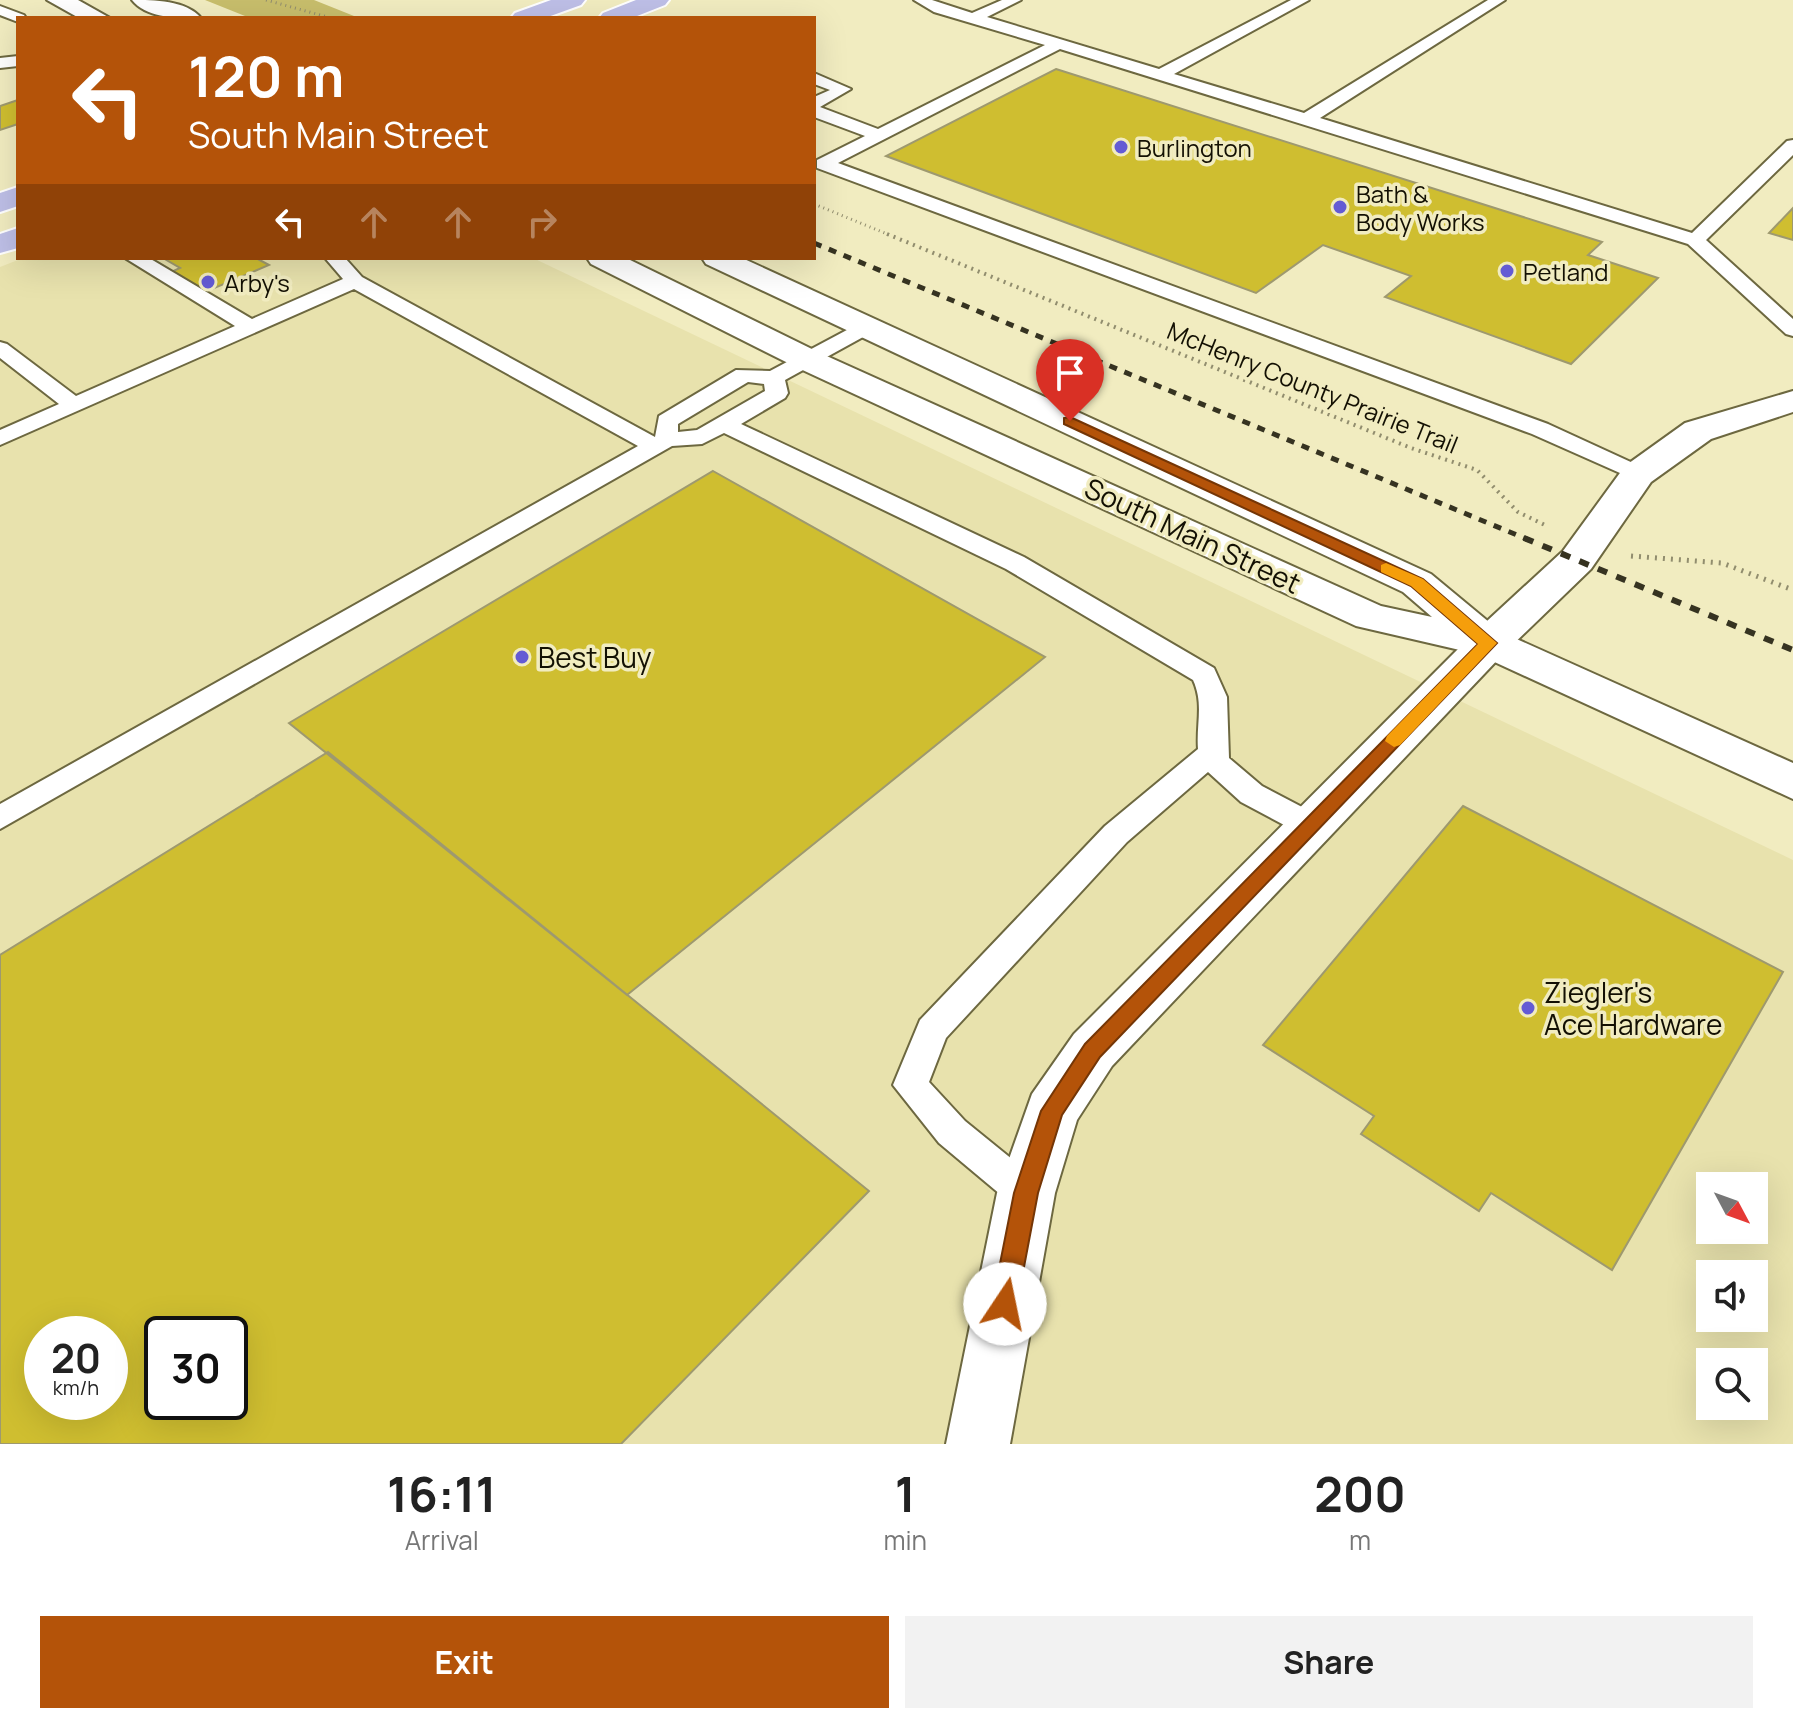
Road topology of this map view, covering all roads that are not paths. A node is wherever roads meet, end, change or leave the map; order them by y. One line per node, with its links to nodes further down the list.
1 (59, 0): 9 (street)
2 (144, 0): 10 (street)
3 (573, 0): 11 (main road)
4 (657, 0): 12 (main road)
5 (921, 0): 13 (lane)
6 (1014, 0): 13 (lane)
7 (1302, 0): 15 (lane)
8 (1498, 0): 19 (lane)
9 (94, 16)
10 (184, 16)
11 (529, 16)
12 (616, 16)
13 (973, 18): 14 (lane)
14 (1058, 44): 15 (lane); 20 (lane)
15 (1160, 75): 19 (lane)
16 (816, 79): 17 (lane)
17 (816, 103)
18 (816, 112): 20 (lane)
19 (1306, 119): 22 (lane)
20 (879, 135): 39 (lane)
21 (1793, 145): 22 (lane)
22 (1695, 240): 30 (lane)
23 (138, 260): 28 (lane)
24 (337, 260): 27 (lane)
25 (606, 260): 32 (street, South Main Street)
26 (721, 260): 29 (street, South Main Street)
27 (355, 281): 28 (lane); 38 (lane)
28 (251, 327): 35 (lane)
29 (867, 327): 32 (lane); 40 (street, South Main Street)
30 (1793, 330)
31 (0, 348): 35 (lane)
32 (808, 360): 33 (lane); 40 (street, South Main Street)
33 (773, 378): 36 (lane); 38 (lane)
34 (1793, 401): 39 (street)
35 (74, 405): 37 (lane)
36 (723, 424): 38 (lane); 41 (lane)
37 (0, 438)
38 (661, 443): 44 (lane)
39 (1638, 474): 40 (street)
40 (1489, 643): 42 (street, South Main Street); 45 (street)
41 (1213, 752): 45 (lane); 46 (lane)
42 (1776, 775): 43 (lane)
43 (1793, 797)
44 (0, 818)
45 (1312, 826): 46 (street)
46 (1026, 1193): 47 (street)
47 (978, 1444)

